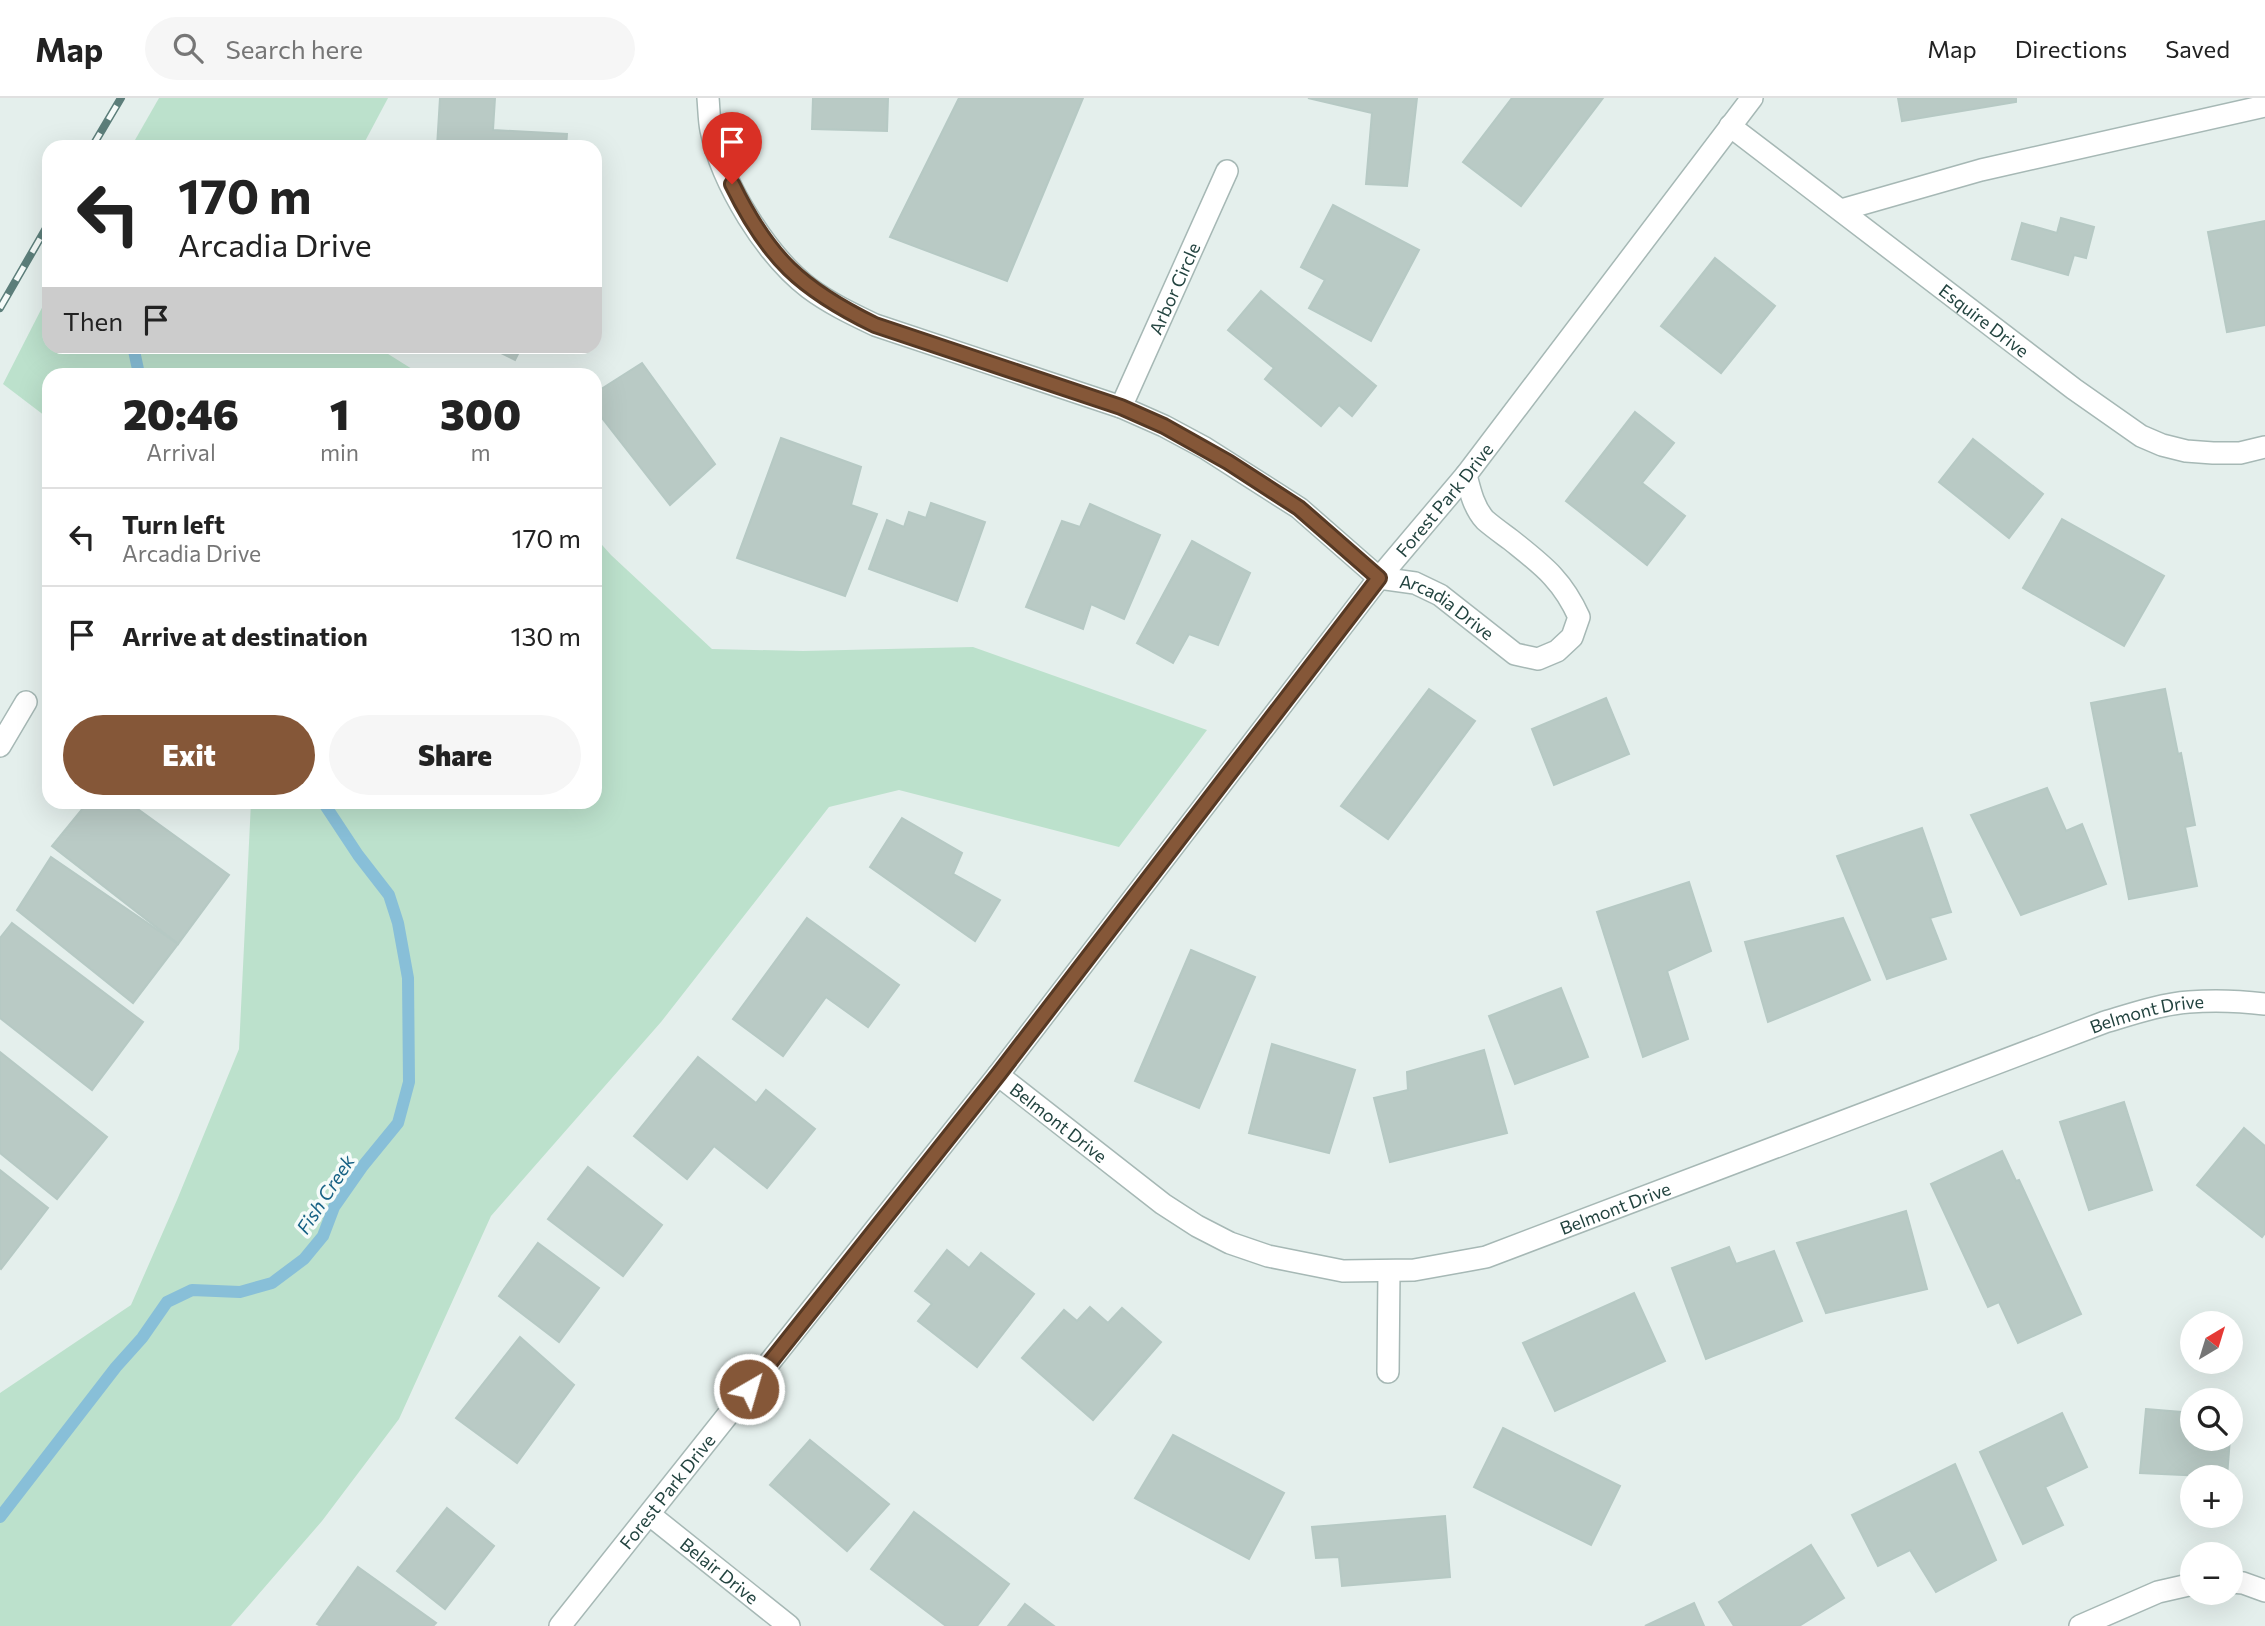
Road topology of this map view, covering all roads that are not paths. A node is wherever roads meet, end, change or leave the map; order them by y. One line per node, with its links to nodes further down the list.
1 (708, 98): 7 (street, Arcadia Drive)
2 (1752, 98): 4 (street, Forest Park Drive)
3 (2265, 106): 6 (street)
4 (1730, 126): 6 (street, Esquire Drive); 9 (street, Forest Park Drive)
5 (1227, 171): 7 (street, Arbor Circle)
6 (1842, 210): 8 (street, Esquire Drive)
7 (1121, 407): 10 (street, Arcadia Drive)
8 (2265, 447)
9 (1466, 475): 10 (street, Forest Park Drive); 10 (street, Arcadia Drive)
10 (1379, 578): 14 (street, Forest Park Drive)
11 (26, 702): 12 (street)
12 (0, 746)
13 (2265, 1004): 15 (street, Belmont Drive)
14 (998, 1075): 15 (street, Belmont Drive); 17 (street, Forest Park Drive)
15 (1389, 1271): 16 (street)
16 (1388, 1372)
17 (650, 1515): 21 (street, Forest Park Drive); 22 (street, Belair Drive)
18 (2243, 1583): 20 (street)
19 (2180, 1587): 23 (street)
20 (2265, 1591)
21 (560, 1626)
22 (789, 1626)
23 (2080, 1626)

